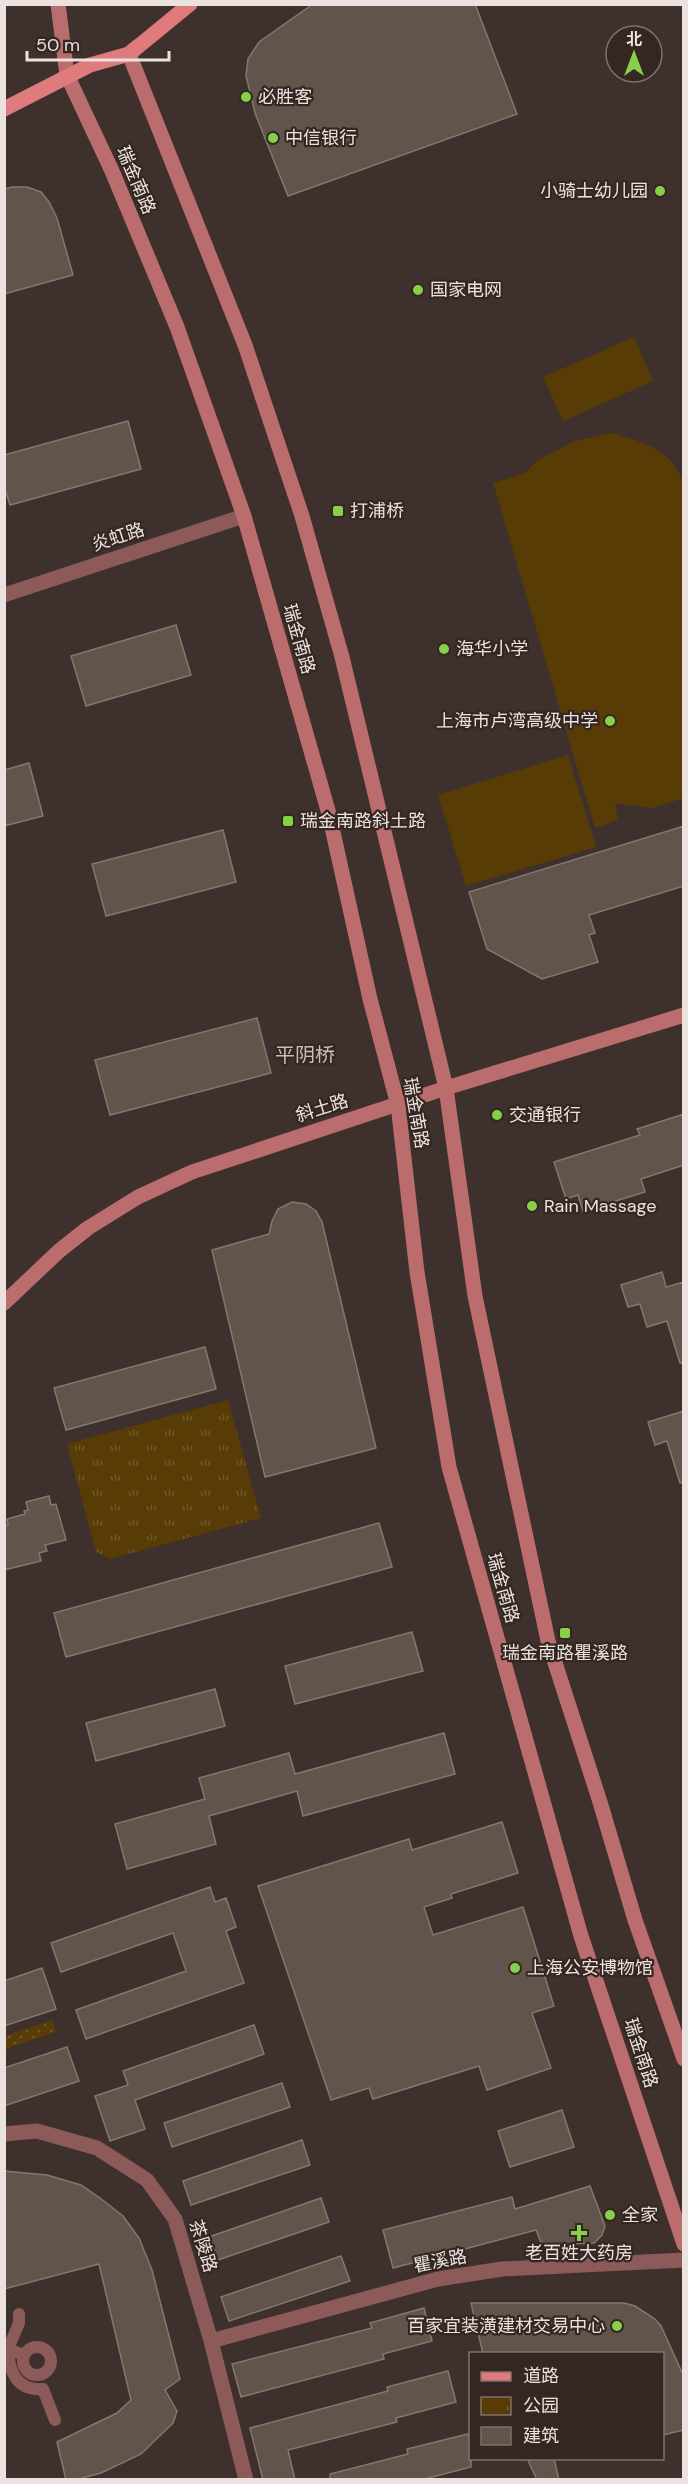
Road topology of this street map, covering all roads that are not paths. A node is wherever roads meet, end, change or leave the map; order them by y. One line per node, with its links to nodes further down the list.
1 (58, 4): 5 (main road, 瑞金南路)
2 (182, 4): 4 (main road)
3 (190, 4): 4 (main road)
4 (129, 54): 5 (main road); 10 (main road, 瑞金南路)
5 (67, 75): 6 (main road); 7 (main road, 瑞金南路)
6 (4, 109)
7 (244, 516): 8 (street, 炎虹路); 11 (main road, 瑞金南路)
8 (4, 595)
9 (684, 1015): 10 (main road, 斜土路)
10 (446, 1088): 11 (main road, 斜土路); 13 (main road, 瑞金南路)
11 (398, 1105): 12 (main road, 斜土路); 15 (main road, 瑞金南路)
12 (4, 1303)
13 (684, 2059)
14 (4, 2133): 18 (street, 茶陵路)
15 (684, 2244)
16 (684, 2260): 18 (street, 瞿溪路)
17 (20, 2314): 19 (street)
18 (211, 2341): 25 (street, 茶陵路)
19 (6, 2348): 20 (street); 22 (street)
20 (24, 2355): 21 (street); 21 (street)
21 (38, 2375): 23 (street)
22 (8, 2381): 23 (street)
23 (43, 2389): 24 (street)
24 (55, 2420)
25 (246, 2480)

